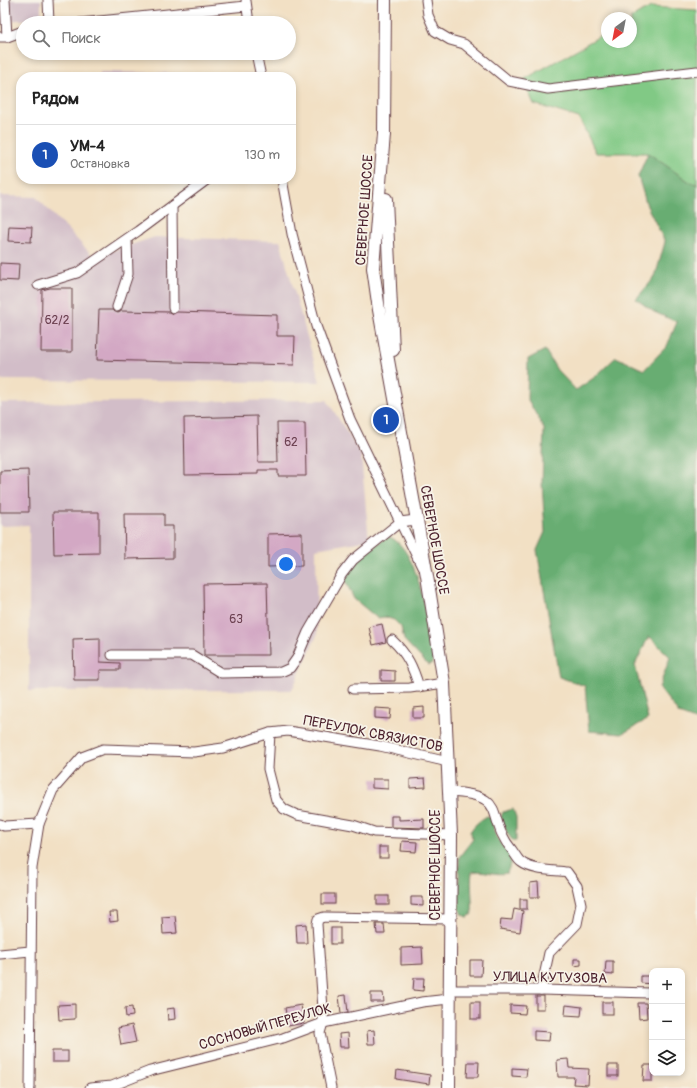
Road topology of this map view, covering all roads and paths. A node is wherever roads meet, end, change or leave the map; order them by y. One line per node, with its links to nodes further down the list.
1 (5, 0): 10 (street)
2 (48, 0): 6 (street)
3 (385, 0): 21 (main road, СЕВЕРНОЕ ШОССЕ)
4 (426, 0): 12 (street)
5 (246, 3): 7 (street); 8 (street)
6 (49, 16)
7 (138, 16)
8 (248, 16)
9 (16, 33): 10 (street)
10 (3, 37)
11 (257, 60): 13 (street)
12 (697, 71)
13 (260, 72)
14 (201, 184): 16 (street)
15 (283, 184): 22 (street)
16 (172, 206): 17 (street); 20 (street)
17 (127, 239): 18 (street); 19 (street)
18 (38, 285)
19 (117, 307)
20 (173, 308)
21 (416, 520): 22 (street); 23 (main road, СЕВЕРНОЕ ШОССЕ)
22 (400, 522): 23 (street); 25 (street)
23 (427, 576): 26 (main road, СЕВЕРНОЕ ШОССЕ)
24 (392, 640): 27 (street)
25 (112, 655)
26 (444, 683): 27 (street); 30 (main road, СЕВЕРНОЕ ШОССЕ)
27 (419, 687): 28 (street)
28 (353, 689)
29 (270, 733): 30 (street, ПЕРЕУЛОК СВЯЗИСТОВ); 33 (street, ПЕРЕУЛОК СВЯЗИСТОВ); 34 (street)
30 (448, 762): 31 (main road, СЕВЕРНОЕ ШОССЕ)
31 (449, 792): 34 (main road, СЕВЕРНОЕ ШОССЕ); 38 (street)
32 (0, 824): 33 (street)
33 (39, 824): 36 (street, ПЕРЕУЛОК СВЯЗИСТОВ)
34 (451, 835): 35 (main road, СЕВЕРНОЕ ШОССЕ)
35 (450, 919): 40 (main road, СЕВЕРНОЕ ШОССЕ); 41 (street)
36 (30, 951): 37 (street); 43 (street, ПЕРЕУЛОК СВЯЗИСТОВ)
37 (0, 954)
38 (541, 990): 39 (street, УЛИЦА КУТУЗОВА); 40 (street, УЛИЦА КУТУЗОВА)
39 (649, 993)
40 (449, 994): 41 (street, СОСНОВЫЙ ПЕРЕУЛОК); 46 (main road, СЕВЕРНОЕ ШОССЕ)
41 (323, 1023): 42 (street, СОСНОВЫЙ ПЕРЕУЛОК); 45 (street)
42 (112, 1087): 44 (street, СОСНОВЫЙ ПЕРЕУЛОК)
43 (30, 1088)
44 (90, 1088)
45 (331, 1088)
46 (449, 1088)

